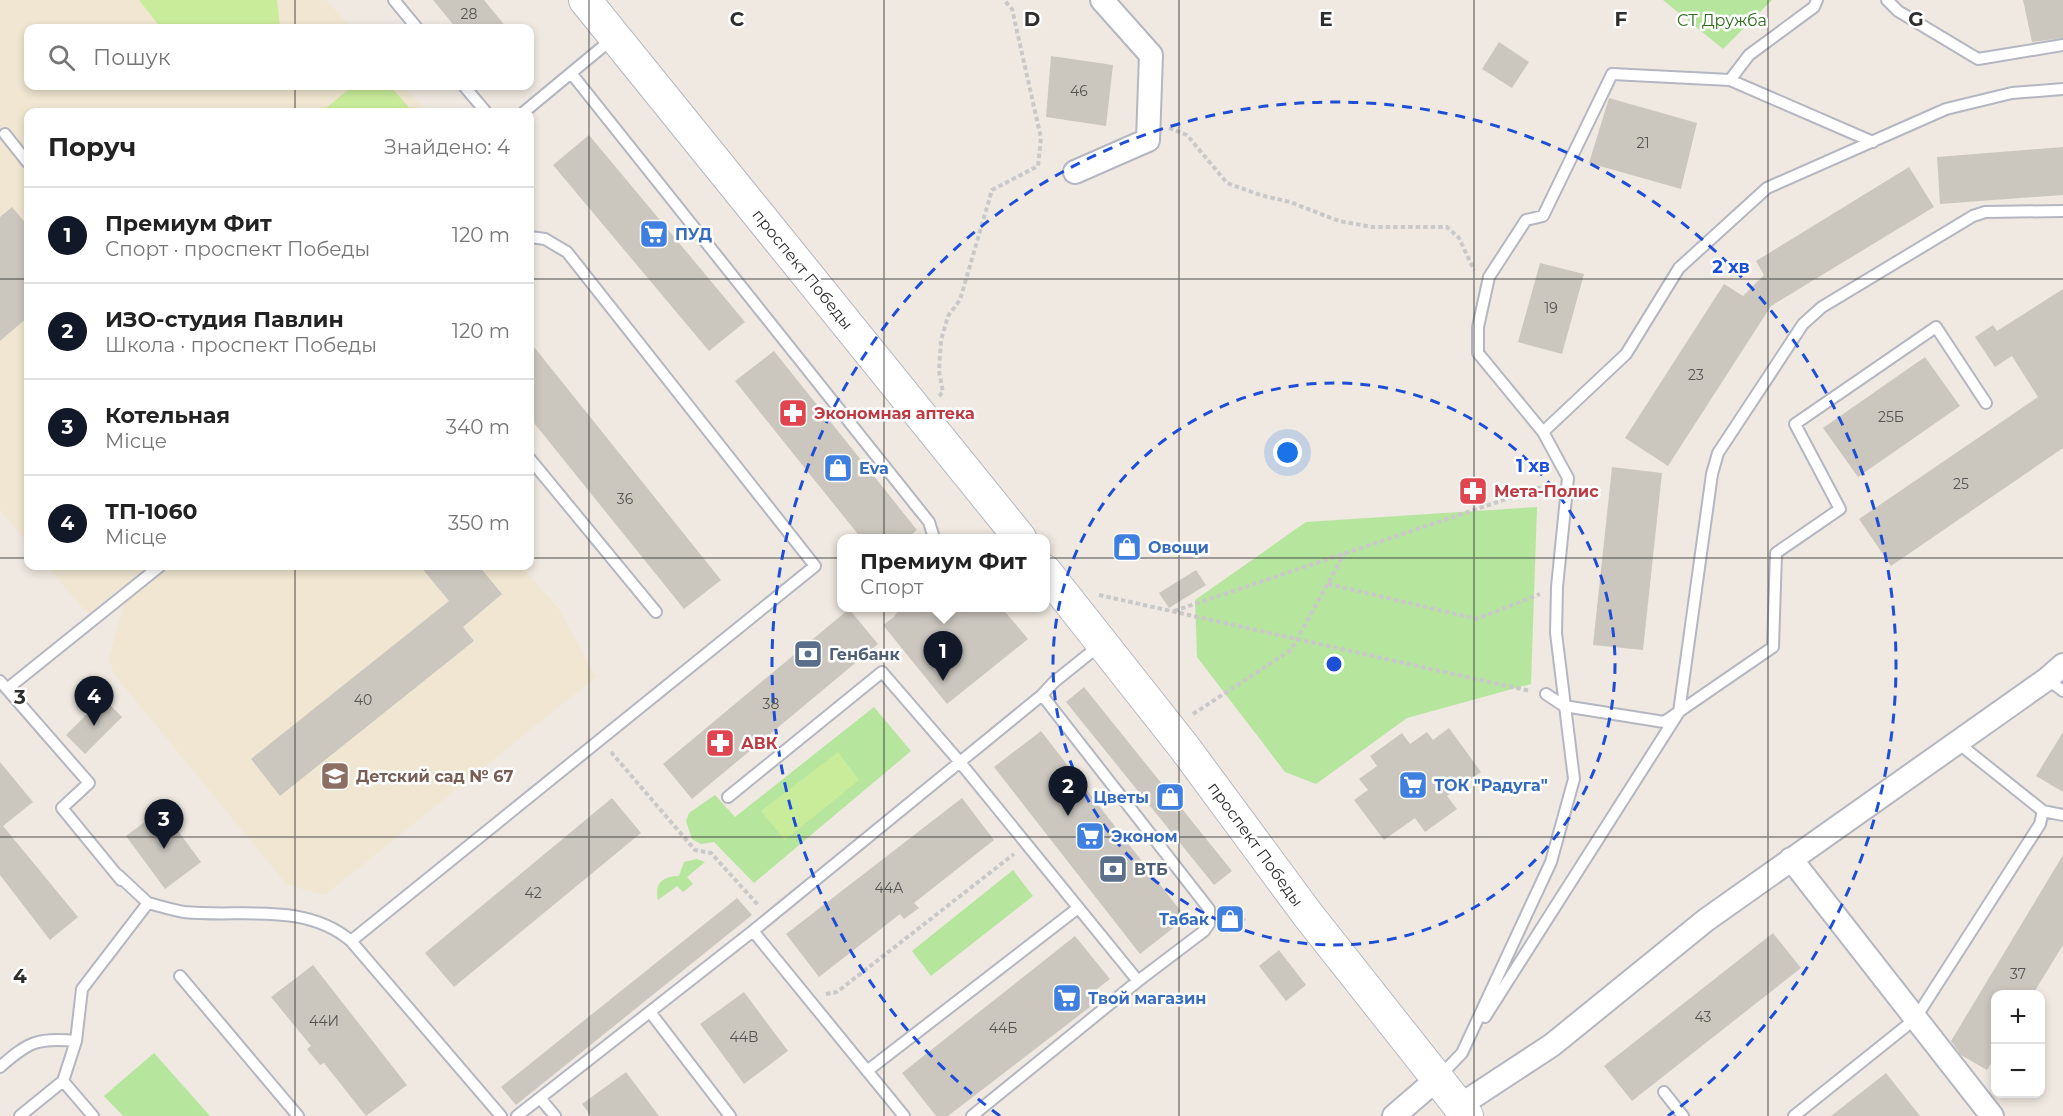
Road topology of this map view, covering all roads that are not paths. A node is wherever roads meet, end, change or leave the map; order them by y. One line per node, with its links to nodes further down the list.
1 (394, 0): 6 (lane)
2 (585, 0): 7 (street, проспект Победы)
3 (1102, 0): 20 (street)
4 (1817, 0): 10 (lane)
5 (1887, 0): 8 (lane)
6 (414, 24)
7 (614, 37): 9 (lane); 27 (street, проспект Победы)
8 (2063, 45)
9 (571, 73): 16 (lane); 26 (lane)
10 (1730, 80): 18 (lane); 24 (lane)
11 (2063, 81): 14 (lane)
12 (2063, 89): 14 (lane)
13 (467, 90): 15 (lane)
14 (2048, 90): 18 (lane)
15 (483, 108)
16 (529, 108)
17 (2, 132): 19 (lane)
18 (1872, 142): 24 (lane)
19 (24, 158)
20 (1075, 172)
21 (2063, 212): 37 (lane)
22 (534, 238): 49 (lane)
23 (1986, 403): 37 (lane)
24 (1543, 432): 36 (lane)
25 (534, 464): 30 (lane)
26 (933, 534)
27 (1017, 534)
28 (155, 570): 33 (lane)
29 (1050, 578): 31 (street, проспект Победы)
30 (656, 612)
31 (1101, 644): 35 (lane); 58 (street, проспект Победы)
32 (2058, 679): 38 (street)
33 (3, 685): 44 (lane)
34 (1546, 694): 36 (lane)
35 (1042, 695): 39 (lane); 51 (lane)
36 (1564, 706): 37 (lane); 55 (lane)
37 (1679, 712): 55 (lane)
38 (1958, 743): 41 (lane); 43 (street)
39 (959, 761): 40 (lane); 47 (lane); 48 (lane)
40 (728, 797)
41 (2043, 811): 42 (lane); 53 (lane)
42 (2063, 815)
43 (1791, 859): 53 (street); 62 (street)
44 (114, 870): 45 (lane); 46 (lane)
45 (121, 880)
46 (148, 903): 49 (lane); 54 (lane)
47 (1078, 908): 51 (lane); 57 (lane)
48 (753, 931): 52 (lane); 57 (lane)
49 (351, 941): 66 (lane)
50 (180, 976): 65 (lane)
51 (1138, 981): 71 (lane)
52 (650, 1012): 61 (lane); 69 (lane)
53 (1916, 1019): 74 (lane); 75 (street)
54 (76, 1041): 56 (lane); 59 (lane)
55 (1462, 1053): 58 (lane)
56 (0, 1067)
57 (867, 1071): 70 (lane)
58 (1437, 1079): 62 (street, проспект Победы); 72 (street)
59 (63, 1081): 63 (lane); 64 (lane)
60 (1664, 1092): 73 (lane)
61 (540, 1098): 67 (lane); 68 (lane)
62 (1463, 1111)
63 (20, 1116)
64 (93, 1116)
65 (298, 1116)
66 (501, 1116)
67 (517, 1116)
68 (555, 1116)
69 (730, 1116)
70 (904, 1116)
71 (972, 1116)
72 (1394, 1116)
73 (1683, 1116)
74 (1794, 1116)
75 (1992, 1116)

